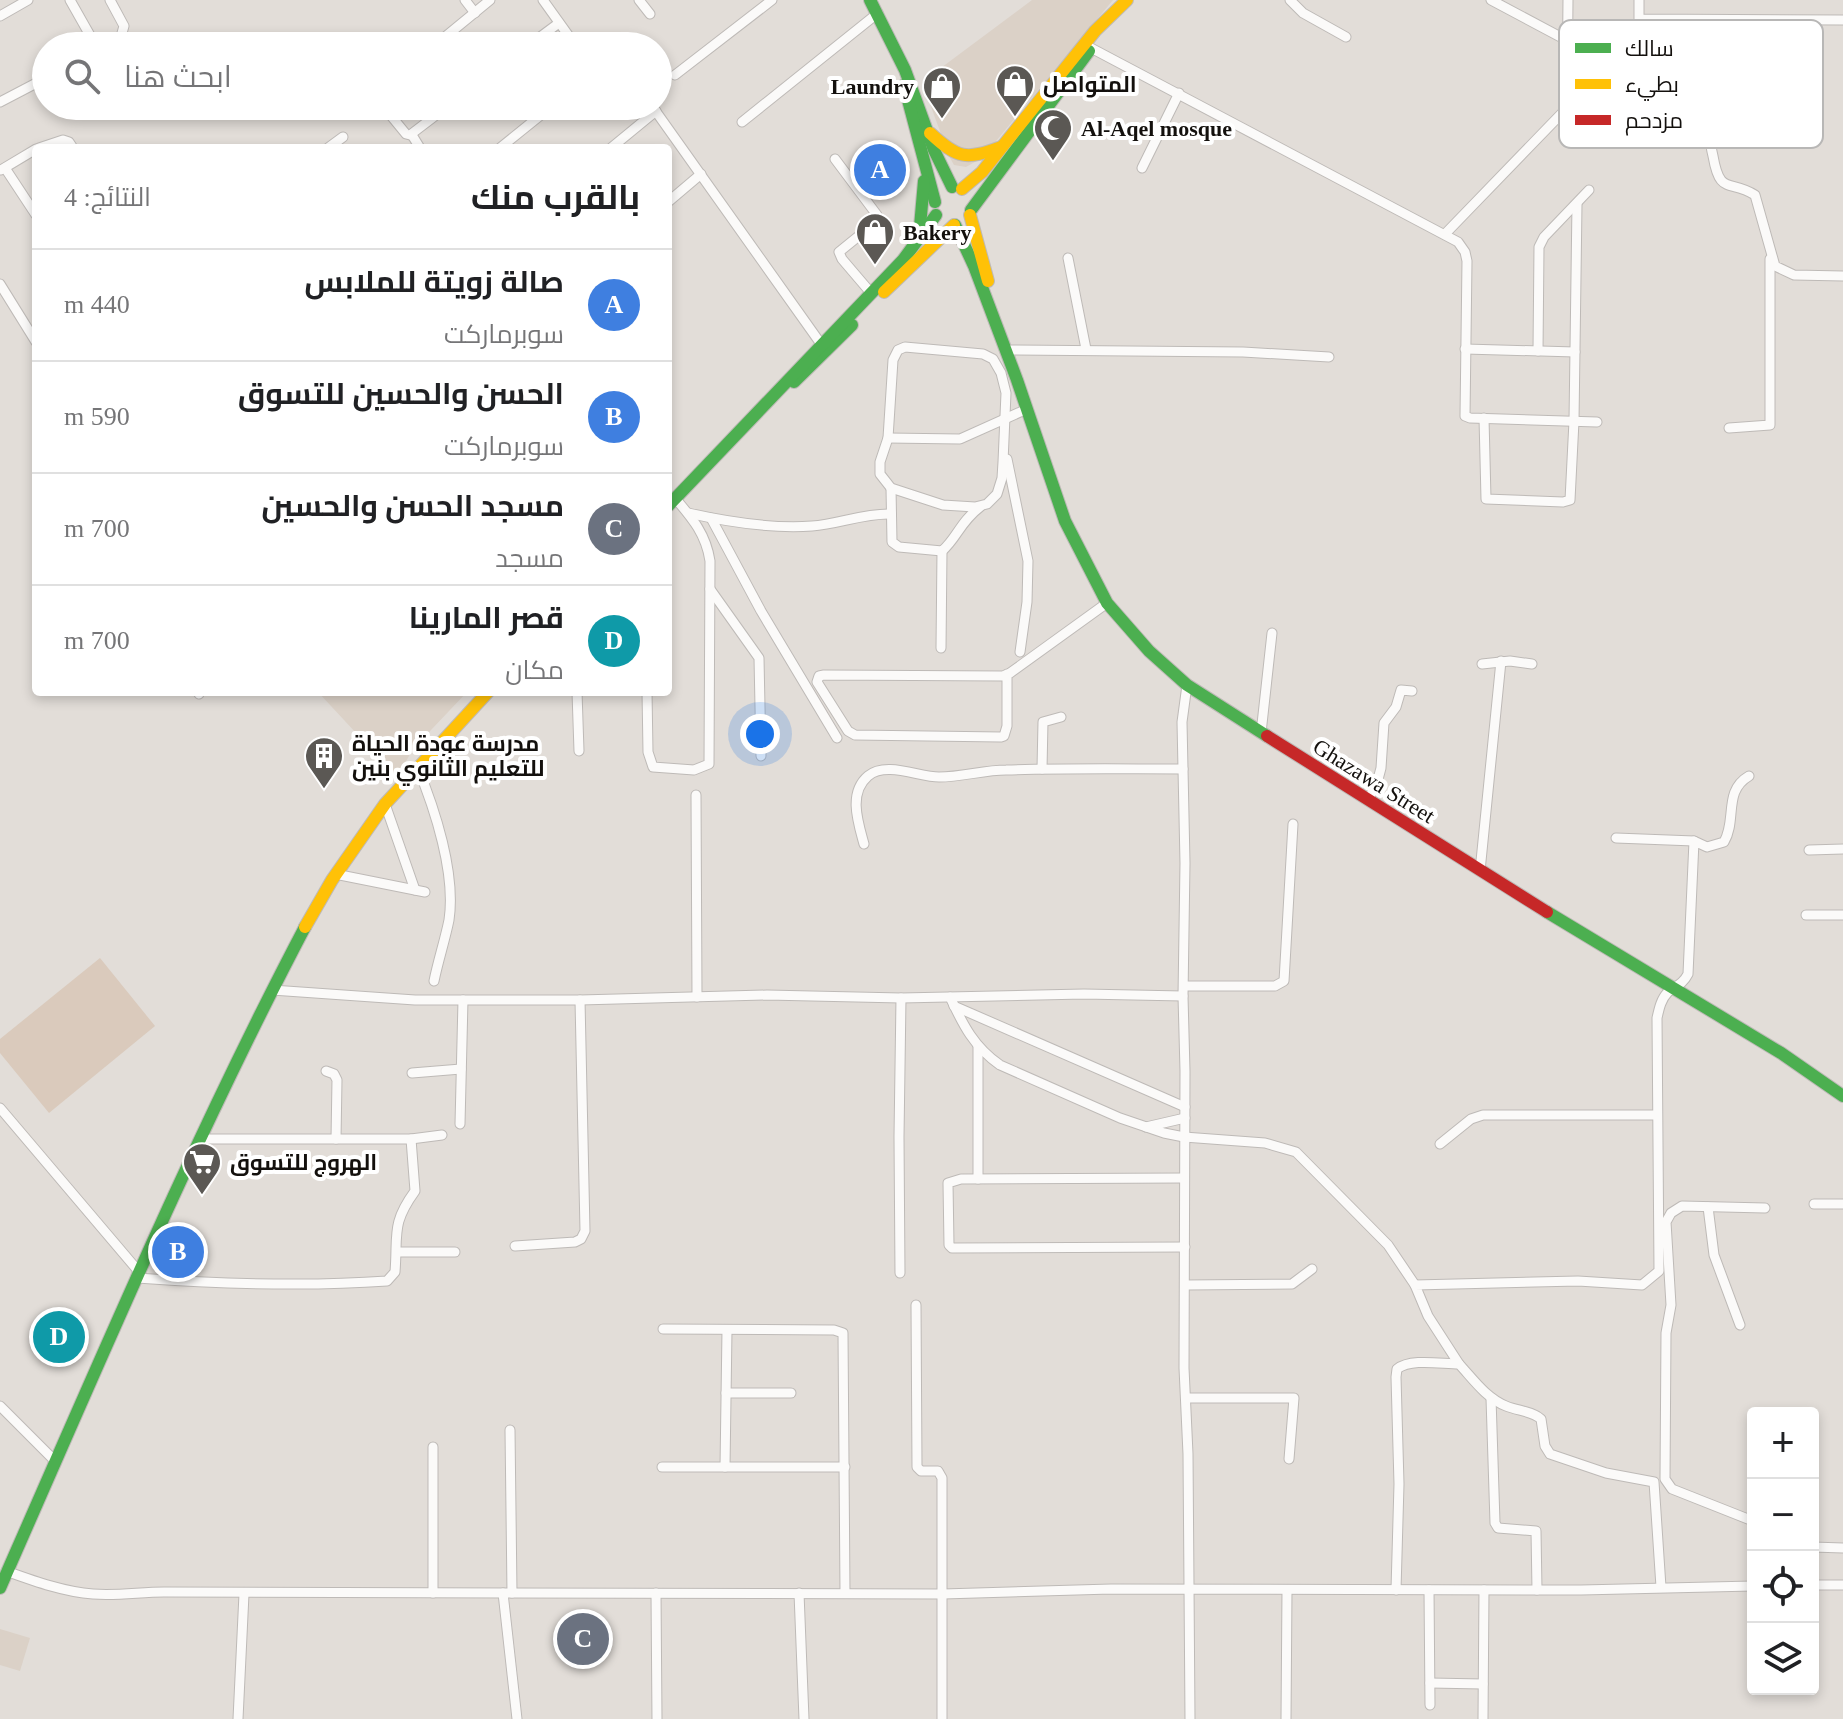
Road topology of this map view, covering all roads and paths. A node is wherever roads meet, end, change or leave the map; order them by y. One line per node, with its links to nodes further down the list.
1 (28, 0): 17 (street)
2 (70, 0): 23 (street)
3 (110, 0): 24 (street)
4 (465, 0): 14 (street)
5 (490, 0): 14 (street)
6 (543, 0): 22 (street)
7 (639, 0): 16 (street)
8 (772, 0): 32 (street)
9 (870, 0): 15 (main road)
10 (1127, 0): 18 (main road)
11 (1290, 0): 29 (street)
12 (1491, 0): 28 (street)
13 (1639, 0): 19 (street)
14 (475, 13): 25 (street)
15 (878, 13): 31 (main road); 42 (street)
16 (650, 14)
17 (0, 16)
18 (1113, 16): 30 (main road); 52 (main road)
19 (1738, 20)
20 (1823, 20): 21 (street)
21 (1843, 20)
22 (559, 23): 26 (street); 27 (street)
23 (88, 32)
24 (122, 32)
25 (451, 32)
26 (547, 32)
27 (566, 32)
28 (1559, 36)
29 (1346, 37)
30 (1091, 48): 34 (street); 66 (main road)
31 (896, 51): 43 (main road); 55 (main road)
32 (675, 75)
33 (32, 85): 35 (street)
34 (1179, 93): 57 (street); 68 (street)
35 (0, 101)
36 (1559, 117): 68 (street)
37 (394, 120): 44 (street)
38 (431, 120): 44 (street)
39 (535, 120): 50 (street)
40 (641, 120): 51 (street)
41 (663, 120): 59 (street)
42 (742, 122)
43 (928, 131): 52 (main road); 60 (main road)
44 (412, 135): 49 (street)
45 (343, 137): 48 (street)
46 (51, 144): 47 (street)
47 (70, 144)
48 (333, 144)
49 (418, 144)
50 (505, 144)
51 (615, 144)
52 (1004, 146): 60 (main road)
53 (1712, 148): 70 (street)
54 (32, 152): 58 (street)
55 (924, 158): 64 (main road); 69 (main road)
56 (835, 159): 74 (street)
57 (1142, 168)
58 (2, 169): 65 (street)
59 (701, 174): 62 (street); 76 (street)
60 (957, 188): 64 (main road); 66 (main road)
61 (1589, 190): 63 (street)
62 (672, 199)
63 (1577, 204): 80 (street); 81 (street)
64 (935, 208): 67 (main road); 69 (main road)
65 (32, 210)
66 (971, 212): 67 (main road); 79 (main road, Ghazawa Street)
67 (955, 225): 83 (main road, Ghazawa Street); 84 (main road)
68 (1445, 234): 78 (street)
69 (919, 240): 74 (main road)
70 (1770, 252): 72 (street); 90 (street)
71 (1068, 258): 77 (street)
72 (1843, 276)
73 (0, 284): 75 (street)
74 (871, 293): 76 (main road)
75 (32, 336)
76 (821, 344): 84 (main road)
77 (1086, 349): 79 (street); 82 (street)
78 (1465, 349): 80 (street); 86 (street)
79 (1011, 350): 83 (main road, Ghazawa Street)
80 (1538, 351): 81 (street)
81 (1575, 352): 88 (street)
82 (1329, 357)
83 (1017, 380): 85 (main road, Ghazawa Street)
84 (781, 390): 94 (main road)
85 (1027, 409): 87 (street); 102 (main road, Ghazawa Street)
86 (1484, 418): 88 (street); 88 (street)
87 (1005, 419): 91 (street); 91 (street); 92 (street)
88 (1574, 421): 89 (street)
89 (1597, 422)
90 (1729, 428)
91 (888, 438): 93 (street)
92 (1004, 444): 96 (street); 105 (street)
93 (891, 488): 96 (street); 98 (street)
94 (672, 501)
95 (672, 503): 97 (street)
96 (983, 505): 100 (street)
97 (688, 513): 99 (street); 101 (street)
98 (891, 514): 99 (street); 100 (street)
99 (711, 518): 117 (street)
100 (942, 551): 104 (street)
101 (710, 589): 114 (street); 119 (street)
102 (1107, 603): 109 (street); 110 (main road, Ghazawa Street)
103 (1272, 633): 116 (street)
104 (941, 648)
105 (1020, 652)
106 (1501, 661): 107 (street); 108 (street); 133 (street)
107 (1482, 664)
108 (1532, 664)
109 (1007, 674): 109 (street)
110 (1187, 685): 116 (main road, Ghazawa Street); 122 (street)
111 (1412, 691): 125 (street)
112 (484, 696): 120 (main road)
113 (577, 696): 118 (street)
114 (647, 696)
115 (1061, 717): 121 (street)
116 (1261, 733): 125 (main road, Ghazawa Street)
117 (837, 738)
118 (579, 751)
119 (761, 756)
120 (417, 766): 126 (main road); 137 (street)
121 (1042, 769): 122 (street); 130 (street)
122 (1183, 769): 140 (street)
123 (1749, 776): 129 (street)
124 (696, 795): 141 (street)
125 (1368, 800): 133 (main road, Ghazawa Street)
126 (385, 804): 134 (main road); 134 (street)
127 (1293, 824): 140 (street)
128 (1616, 838): 129 (street)
129 (1694, 841): 138 (street)
130 (864, 844)
131 (1843, 849): 132 (street)
132 (1809, 850)
133 (1480, 871): 138 (main road, Ghazawa Street)
134 (335, 874): 139 (main road)
135 (1806, 915): 136 (street)
136 (1843, 915)
137 (434, 981)
138 (1675, 989): 150 (main road, Ghazawa Street); 153 (street)
139 (272, 990): 143 (street); 159 (main road)
140 (1183, 991): 145 (street); 151 (street)
141 (697, 997): 142 (street); 144 (street)
142 (901, 998): 145 (street); 174 (street)
143 (463, 1000): 144 (street); 147 (street)
144 (580, 1000): 169 (street)
145 (952, 1001): 146 (street); 151 (street)
146 (978, 1046): 156 (street); 164 (street)
147 (461, 1069): 149 (street); 155 (street)
148 (326, 1071): 160 (street)
149 (412, 1073)
150 (1843, 1096)
151 (1185, 1107): 154 (street)
152 (0, 1108): 175 (street)
153 (1657, 1115): 162 (street); 177 (street)
154 (1185, 1118): 156 (street); 158 (street)
155 (460, 1124)
156 (1146, 1127): 158 (street)
157 (442, 1135): 161 (street)
158 (1184, 1137): 163 (street); 177 (street)
159 (204, 1139): 160 (street); 175 (main road)
160 (336, 1139): 161 (street)
161 (411, 1139): 171 (street)
162 (1440, 1144)
163 (1184, 1178): 164 (street); 170 (street)
164 (978, 1179): 170 (street)
165 (1814, 1204): 166 (street)
166 (1843, 1204)
167 (1708, 1207): 168 (street); 179 (street); 195 (street)
168 (1765, 1208)
169 (515, 1246)
170 (1185, 1247): 176 (street)
171 (397, 1252): 172 (street); 175 (street)
172 (455, 1252)
173 (1312, 1269): 176 (street)
174 (900, 1273)
175 (138, 1276): 191 (main road)
176 (1186, 1285): 185 (street)
177 (1415, 1285): 182 (street)
178 (916, 1305): 216 (street)
179 (1740, 1325)
180 (663, 1329): 181 (street)
181 (727, 1330): 183 (street); 194 (street)
182 (1459, 1364): 186 (street); 206 (street)
183 (726, 1393): 184 (street); 193 (street)
184 (791, 1393)
185 (1186, 1398): 190 (street); 204 (street)
186 (1491, 1398): 202 (street); 209 (street)
187 (0, 1406): 191 (street)
188 (510, 1430): 211 (street)
189 (433, 1447): 210 (street)
190 (1289, 1459)
191 (56, 1462): 198 (main road)
192 (662, 1467): 193 (street)
193 (725, 1467): 194 (street)
194 (845, 1467): 214 (street)
195 (1747, 1519)
196 (1819, 1547): 197 (street)
197 (1843, 1548)
198 (6, 1571): 203 (main road); 215 (street)
199 (1819, 1585): 200 (street)
200 (1843, 1585)
201 (1747, 1586): 202 (street)
202 (1661, 1587): 209 (street)
203 (0, 1588)
204 (1189, 1589): 205 (street); 216 (street); 225 (street)
205 (1287, 1590): 206 (street); 226 (street)
206 (1396, 1590): 207 (street)
207 (1429, 1590): 208 (street); 217 (street)
208 (1484, 1590): 209 (street); 218 (street)
209 (1537, 1590)
210 (433, 1593): 211 (street); 215 (street)
211 (507, 1593): 212 (street); 221 (street)
212 (656, 1593): 213 (street); 222 (street)
213 (799, 1593): 214 (street); 223 (street)
214 (845, 1593): 216 (street)
215 (244, 1594): 220 (street)
216 (943, 1594): 224 (street)
217 (1430, 1683): 218 (street); 219 (street)
218 (1483, 1684): 227 (street)
219 (1430, 1705)
220 (238, 1719)
221 (517, 1719)
222 (657, 1719)
223 (804, 1719)
224 (942, 1719)
225 (1190, 1719)
226 (1286, 1719)
227 (1483, 1719)

